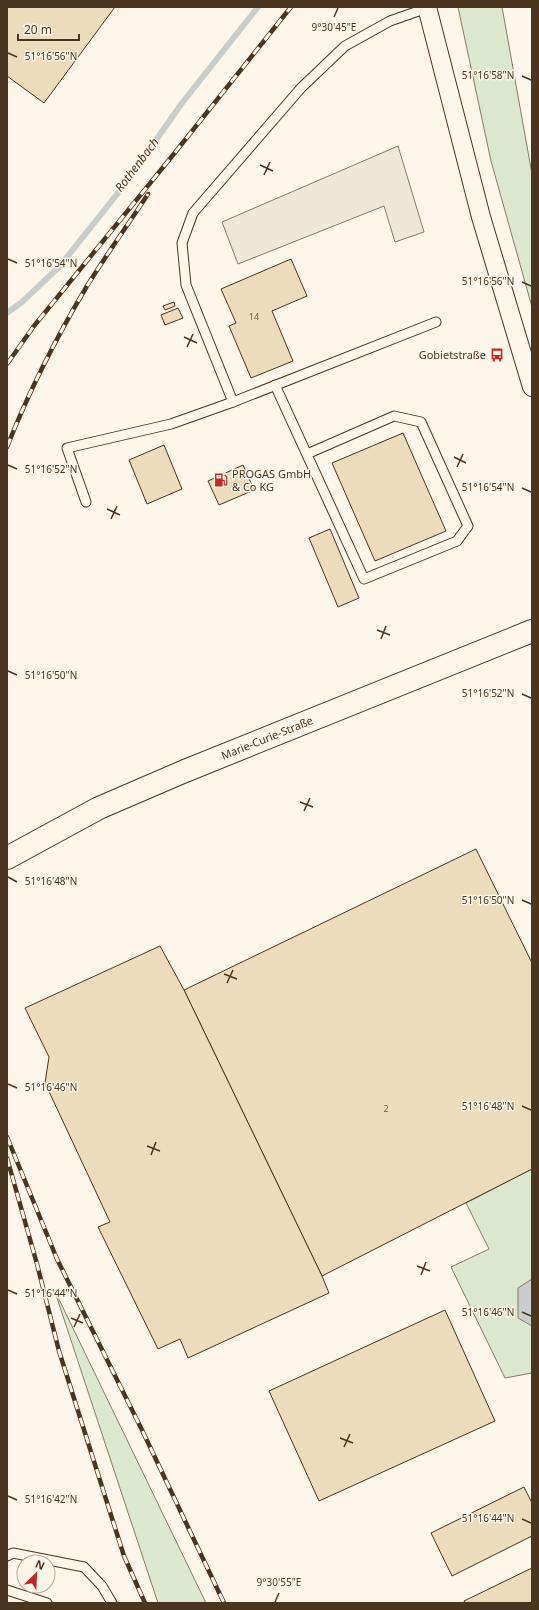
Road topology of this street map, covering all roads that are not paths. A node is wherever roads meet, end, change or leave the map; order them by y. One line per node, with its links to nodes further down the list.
1 (427, 7): 4 (street); 5 (lane)
2 (436, 322): 3 (lane)
3 (276, 385): 5 (lane); 6 (lane)
4 (532, 387)
5 (233, 402): 7 (lane)
6 (307, 454): 6 (lane)
7 (86, 502)
8 (524, 637): 9 (main road, Marie-Curie-Straße)
9 (7, 858)
10 (7, 1556): 13 (lane)
11 (7, 1590): 12 (lane)
12 (47, 1603)
13 (112, 1603)

